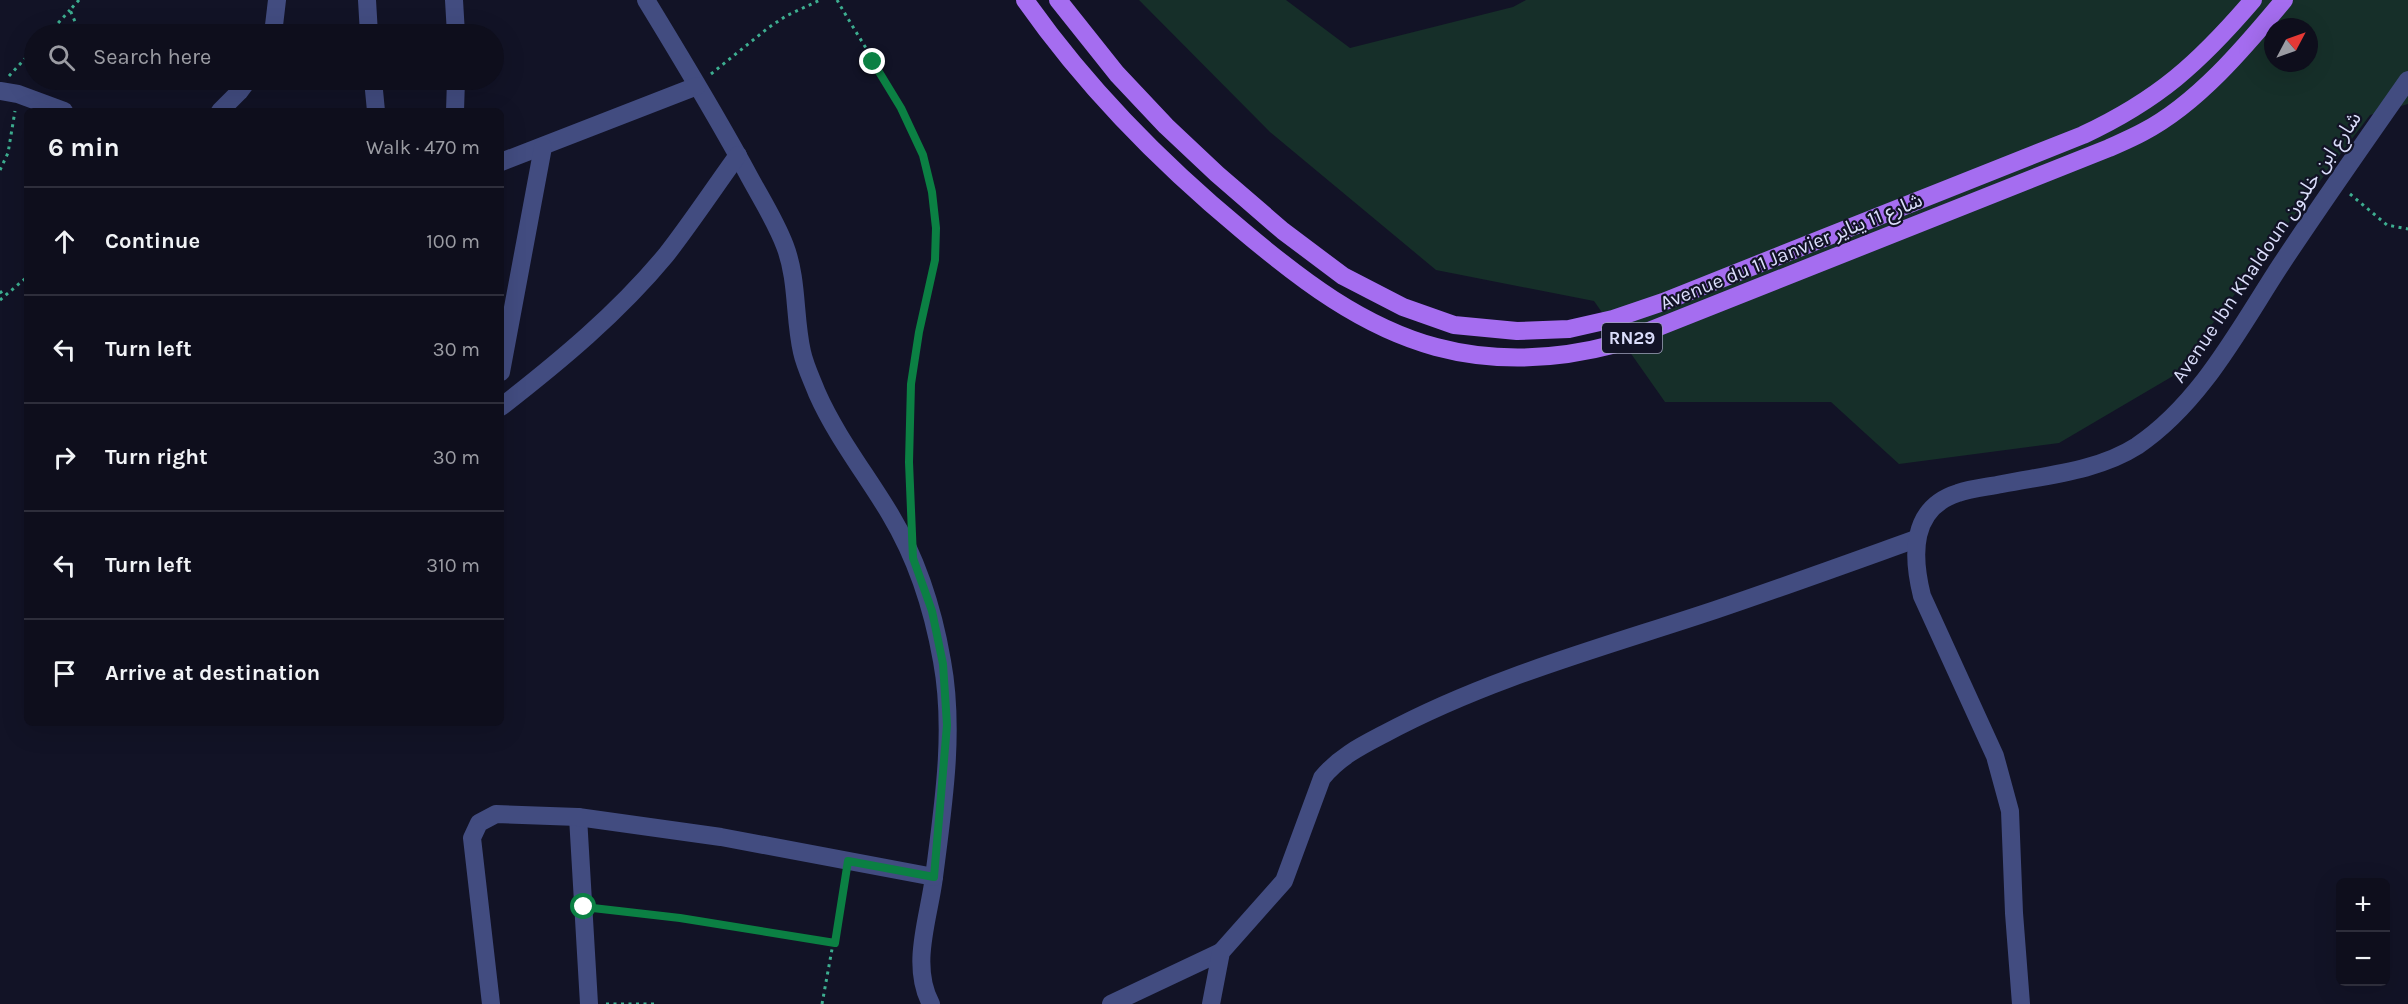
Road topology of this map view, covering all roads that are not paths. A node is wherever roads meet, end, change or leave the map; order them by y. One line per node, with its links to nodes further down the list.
1 (277, 0): 9 (street)
2 (367, 0): 10 (street)
3 (454, 0): 11 (street)
4 (646, 0): 14 (street)
5 (1025, 0): 8 (main road, Avenue du 11 Janvier شارع 11 يناير / RN29)
6 (1058, 0): 7 (main road, Avenue du 11 Janvier شارع 11 يناير / RN29)
7 (2253, 0)
8 (2284, 0)
9 (274, 24)
10 (368, 24)
11 (455, 24)
12 (2408, 80): 27 (street, Avenue Ibn Khaldoun شارع ابن خلدون)
13 (3, 85): 18 (street)
14 (697, 86): 22 (street); 23 (street)
15 (240, 90): 19 (street)
16 (374, 90): 20 (street)
17 (456, 90): 21 (street)
18 (56, 108)
19 (223, 108)
20 (376, 108)
21 (456, 108)
22 (543, 147): 24 (street); 25 (street)
23 (738, 155): 26 (street); 29 (street)
24 (504, 161)
25 (504, 356)
26 (504, 405)
27 (1916, 538): 30 (street); 36 (street, Avenue Ibn Khaldoun شارع ابن خلدون)
28 (578, 817): 29 (street); 31 (street); 32 (street)
29 (934, 877): 33 (street)
30 (1221, 952): 34 (street); 35 (street)
31 (491, 1004)
32 (589, 1004)
33 (931, 1004)
34 (1112, 1004)
35 (1212, 1004)
36 (2021, 1004)

